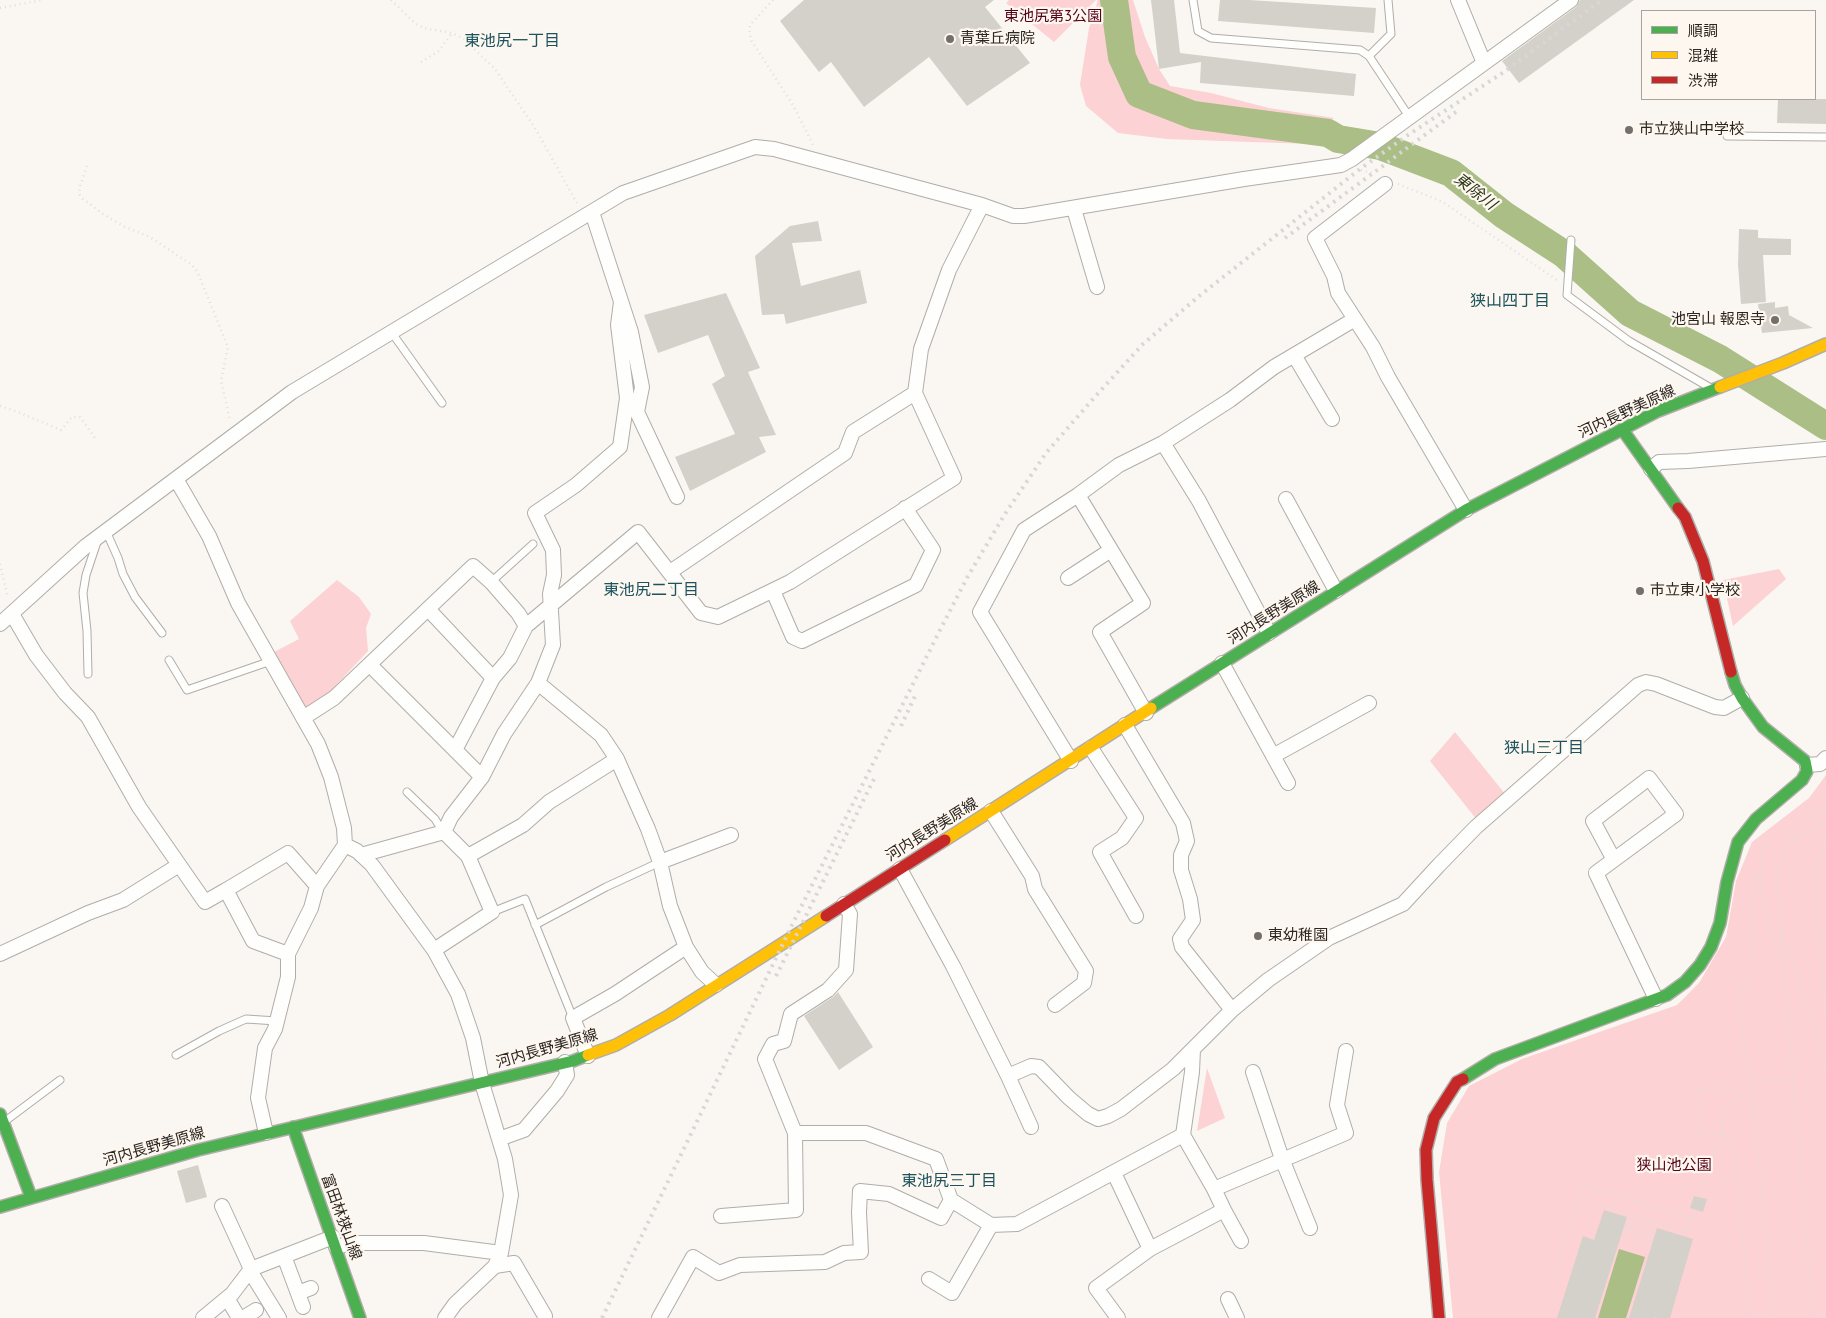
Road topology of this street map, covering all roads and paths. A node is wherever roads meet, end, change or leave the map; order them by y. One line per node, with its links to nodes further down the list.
1 (42, 0): 8 (path)
2 (391, 0): 9 (path)
3 (773, 0): 16 (path)
4 (1193, 0): 10 (lane)
5 (1388, 0): 10 (lane)
6 (1458, 0): 12 (street)
7 (1571, 0): 12 (street)
8 (0, 8)
9 (452, 32): 11 (path); 22 (path)
10 (1369, 56): 13 (lane)
11 (421, 62)
12 (1484, 63): 13 (street)
13 (1410, 118): 17 (street)
14 (1727, 136): 15 (lane)
15 (1826, 137)
16 (816, 160): 20 (street); 22 (street)
17 (1341, 165): 19 (path); 21 (street)
18 (87, 166): 37 (path)
19 (1386, 181): 25 (path); 27 (street)
20 (982, 205): 21 (street); 32 (street)
21 (1074, 209): 24 (street)
22 (588, 214): 26 (street); 28 (street)
23 (1570, 244): 25 (lane)
24 (1097, 287)
25 (1567, 288): 31 (lane)
26 (621, 302): 44 (street); 57 (street)
27 (1355, 319): 30 (street); 47 (street)
28 (392, 333): 33 (lane); 37 (street)
29 (1826, 344): 31 (main road, 河内長野美原線)
30 (1294, 355): 35 (street); 39 (street)
31 (1712, 389): 36 (main road, 河内長野美原線)
32 (915, 393): 46 (street); 52 (street)
33 (442, 402)
34 (0, 406): 38 (path)
35 (1332, 419)
36 (1622, 429): 41 (main road); 47 (main road, 河内長野美原線)
37 (234, 437): 42 (street)
38 (95, 438)
39 (1163, 443): 43 (street); 63 (street)
40 (1826, 449): 41 (street)
41 (1651, 469): 71 (main road)
42 (176, 479): 48 (street); 65 (street)
43 (1078, 495): 50 (street); 81 (street)
44 (677, 497)
45 (1286, 499): 56 (street)
46 (906, 508): 55 (street); 55 (street)
47 (1466, 510): 56 (main road, 河内長野美原線)
48 (103, 534): 59 (street); 62 (lane); 68 (lane)
49 (533, 544): 54 (lane)
50 (1111, 550): 53 (street); 73 (street)
51 (0, 564): 59 (path)
52 (670, 572): 55 (street); 57 (street)
53 (1068, 578)
54 (491, 582): 58 (street); 61 (street)
55 (773, 591)
56 (1336, 591): 63 (main road, 河内長野美原線)
57 (551, 605): 61 (street); 70 (street)
58 (428, 609): 67 (street); 69 (street)
59 (12, 614): 60 (street); 99 (street)
60 (0, 624)
61 (526, 626): 69 (street)
62 (162, 633)
63 (1270, 633): 66 (main road, 河内長野美原線)
64 (169, 660): 65 (lane)
65 (271, 661): 74 (street)
66 (1222, 663): 73 (main road, 河内長野美原線); 78 (street)
67 (370, 665): 74 (street); 77 (street)
68 (88, 674)
69 (493, 678): 77 (street)
70 (538, 683): 80 (street); 83 (street)
71 (1742, 698): 82 (main road); 117 (street)
72 (1369, 703): 78 (street)
73 (1146, 712): 75 (main road, 河内長野美原線)
74 (303, 718): 93 (street)
75 (1125, 725): 76 (main road, 河内長野美原線); 117 (street)
76 (1091, 748): 81 (main road, 河内長野美原線); 106 (street)
77 (454, 750): 83 (street)
78 (1273, 756): 84 (street)
79 (1826, 758): 82 (street)
80 (617, 759): 96 (street); 98 (street)
81 (1071, 761): 87 (main road, 河内長野美原線)
82 (1807, 765): 115 (main road)
83 (482, 777): 89 (street)
84 (1288, 783)
85 (407, 792): 89 (lane)
86 (1826, 805): 92 (path)
87 (991, 811): 100 (main road, 河内長野美原線); 116 (street)
88 (1826, 824): 92 (path)
89 (444, 832): 95 (street); 96 (street)
90 (1768, 832): 101 (path)
91 (731, 835): 98 (street)
92 (1790, 842): 108 (path)
93 (346, 845): 95 (street); 102 (street)
94 (1826, 846): 119 (path)
95 (361, 855): 110 (street)
96 (468, 856): 105 (street)
97 (1614, 860): 97 (street); 115 (street)
98 (660, 862): 107 (lane); 109 (street)
99 (179, 865): 103 (street); 111 (street)
100 (900, 869): 104 (main road, 河内長野美原線); 128 (street)
101 (1760, 878): 113 (path); 131 (path)
102 (317, 886): 103 (street); 112 (street)
103 (226, 890): 112 (street)
104 (844, 904): 114 (main road, 河内長野美原線); 139 (street)
105 (492, 912): 107 (lane); 110 (street)
106 (1136, 916)
107 (535, 924): 118 (lane)
108 (1781, 938): 113 (path); 126 (path)
109 (686, 947): 114 (street); 118 (street)
110 (434, 950): 132 (street)
111 (0, 954)
112 (288, 954): 120 (street)
113 (1783, 958): 129 (path)
114 (716, 985): 124 (main road, 河内長野美原線)
115 (1656, 999): 184 (main road)
116 (1055, 1006)
117 (1232, 1010): 121 (street)
118 (573, 1018): 124 (street)
119 (1826, 1018)
120 (277, 1021): 123 (lane); 138 (street)
121 (1194, 1048): 128 (street); 141 (street)
122 (1346, 1051): 143 (street)
123 (176, 1055)
124 (588, 1056): 125 (main road, 河内長野美原線)
125 (565, 1062): 132 (main road, 河内長野美原線); 142 (street)
126 (1826, 1069)
127 (1253, 1072): 143 (street)
128 (1008, 1076): 137 (street)
129 (1792, 1079): 131 (path); 187 (path)
130 (60, 1080): 135 (lane)
131 (1752, 1082): 133 (path)
132 (482, 1083): 136 (main road, 河内長野美原線); 142 (street)
133 (1753, 1096): 134 (path); 186 (path)
134 (1740, 1097): 140 (path); 140 (path)
135 (2, 1118): 146 (main road)
136 (293, 1127): 138 (main road, 河内長野美原線); 163 (main road, 富田林狭山線)
137 (1031, 1127)
138 (266, 1133): 146 (main road, 河内長野美原線)
139 (795, 1133): 148 (street); 154 (street)
140 (1722, 1133): 147 (path); 185 (path)
141 (1183, 1134): 144 (street); 145 (street)
142 (499, 1139): 167 (street)
143 (1282, 1159): 145 (street); 159 (street)
144 (1114, 1172): 158 (street); 165 (street)
145 (1214, 1189): 152 (street)
146 (31, 1197): 151 (main road, 河内長野美原線)
147 (1699, 1197)
148 (951, 1200): 158 (street); 181 (street)
149 (1596, 1203): 155 (path)
150 (222, 1206): 168 (street)
151 (0, 1207)
152 (1224, 1210): 162 (street); 165 (street)
153 (1695, 1210): 156 (path)
154 (721, 1216)
155 (1643, 1218): 156 (path); 157 (path)
156 (1692, 1219): 169 (path)
157 (1641, 1224): 160 (path); 160 (path)
158 (991, 1225): 170 (street)
159 (1310, 1228)
160 (1639, 1231): 161 (path); 161 (path)
161 (1636, 1239): 164 (path)
162 (1240, 1240)
163 (335, 1242): 166 (street); 167 (street); 179 (main road, 富田林狭山線)
164 (1634, 1246)
165 (1150, 1248): 182 (street)
166 (284, 1256): 168 (street); 173 (street)
167 (498, 1259): 175 (street); 180 (street)
168 (251, 1270): 171 (street); 178 (street)
169 (1554, 1273)
170 (929, 1279)
171 (226, 1298): 176 (street); 177 (street)
172 (1228, 1299): 183 (street)
173 (303, 1307)
174 (256, 1310): 177 (street)
175 (546, 1316)
176 (202, 1318)
177 (241, 1318)
178 (279, 1318)
179 (360, 1318)
180 (445, 1318)
181 (658, 1318)
182 (1118, 1318)
183 (1237, 1318)
184 (1439, 1318)
185 (1750, 1318)
186 (1773, 1318)
187 (1813, 1318)

